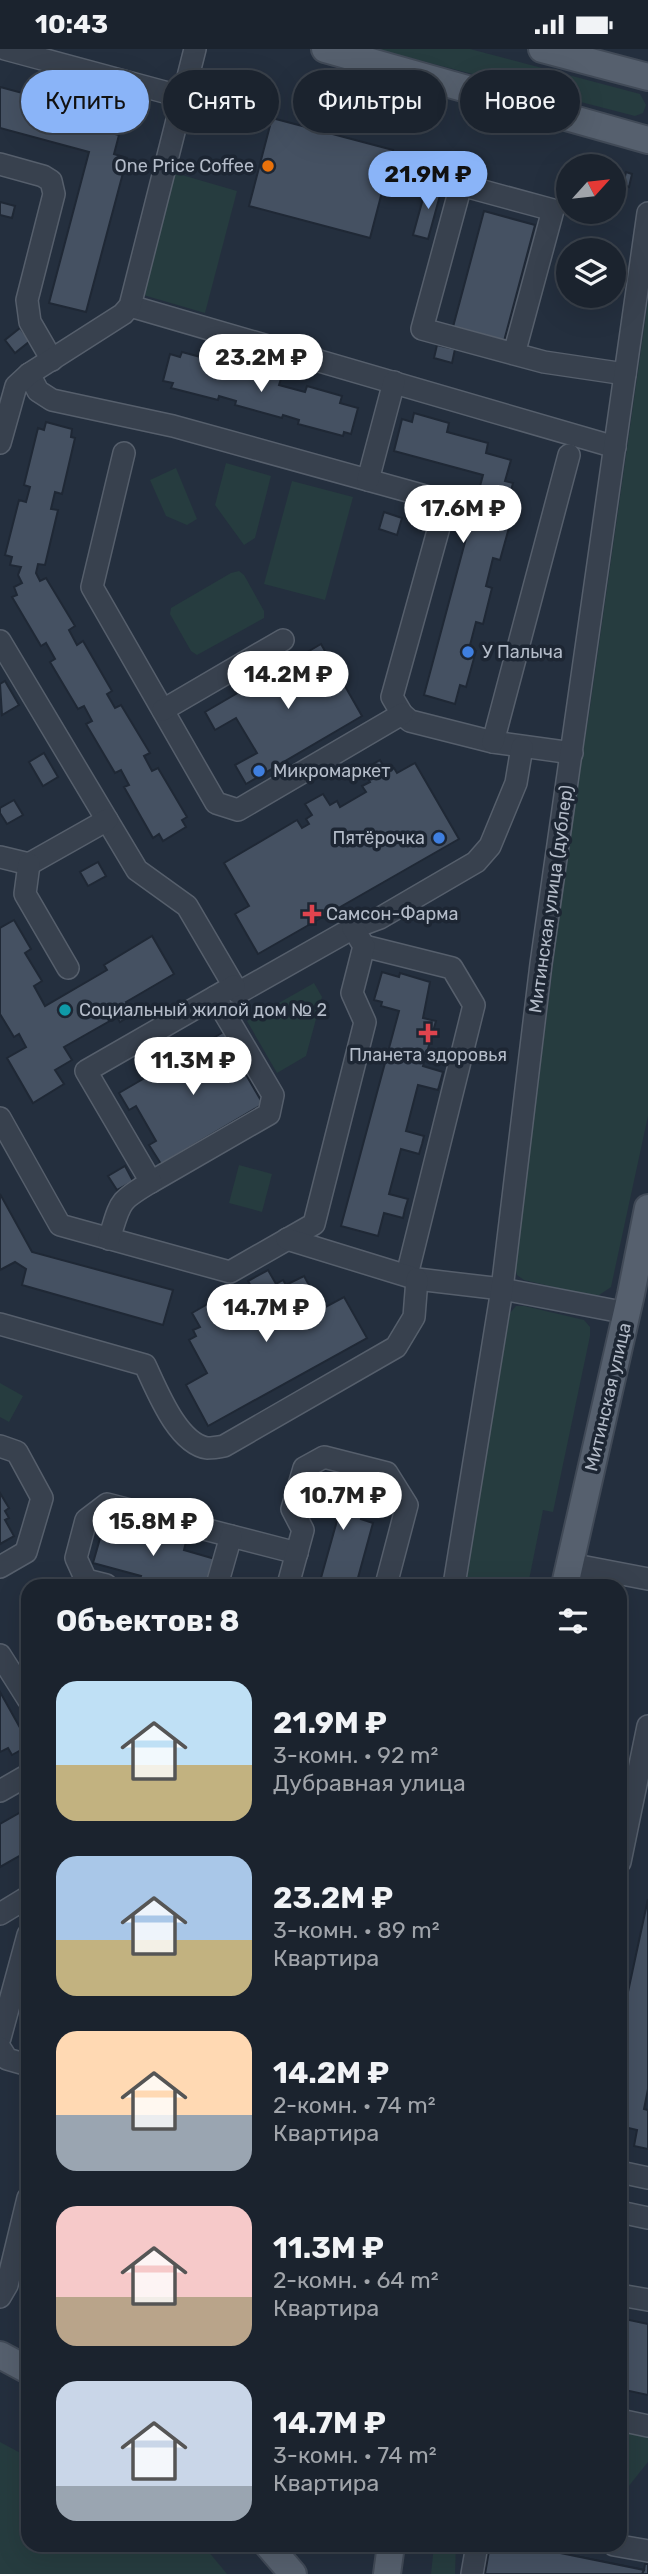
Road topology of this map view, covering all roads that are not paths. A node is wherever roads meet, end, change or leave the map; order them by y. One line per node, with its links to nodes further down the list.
1 (5, 49): 7 (street)
2 (195, 49): 5 (street)
3 (326, 49): 9 (main road)
4 (542, 49): 6 (main road)
5 (190, 70)
6 (648, 78)
7 (163, 92)
8 (174, 133): 12 (street)
9 (648, 140)
10 (0, 164): 14 (street)
11 (648, 213): 15 (street, Митинская улица (дублер))
12 (130, 306): 14 (street); 17 (street)
13 (514, 354): 13 (street); 15 (street)
14 (52, 360): 16 (street)
15 (625, 374): 19 (street, Митинская улица (дублер))
16 (15, 381): 18 (street); 22 (street)
17 (394, 382): 19 (street); 22 (street)
18 (0, 443)
19 (615, 447): 29 (street, Митинская улица (дублер))
20 (124, 453): 25 (street)
21 (569, 455): 27 (street)
22 (368, 480): 26 (street)
23 (282, 640): 25 (street)
24 (0, 641): 30 (street)
25 (163, 710): 26 (street)
26 (402, 715): 27 (street)
27 (493, 742): 28 (street)
28 (522, 747): 29 (street); 33 (street)
29 (572, 753): 43 (street, Митинская улица (дублер))
30 (107, 820): 32 (street); 35 (street)
31 (0, 857): 32 (street)
32 (29, 864): 34 (street)
33 (358, 937): 35 (street); 40 (street); 42 (street)
34 (68, 968)
35 (225, 991): 37 (street); 37 (street)
36 (0, 1118): 39 (street)
37 (151, 1182): 39 (street)
38 (648, 1208): 41 (main road, Митинская улица)
39 (109, 1239): 40 (street)
40 (287, 1240): 42 (street)
41 (642, 1267): 44 (main road, Митинская улица)
42 (412, 1277): 43 (street); 45 (street)
43 (502, 1289): 44 (street); 55 (street, Митинская улица (дублер))
44 (635, 1301): 50 (main road, Митинская улица)
45 (0, 1324)
46 (0, 1446): 49 (street)
47 (231, 1536): 48 (street); 51 (street); 52 (street)
48 (297, 1553): 53 (street); 54 (street)
49 (0, 1567)
50 (568, 1575): 56 (street)
51 (86, 1579)
52 (219, 1579)
53 (290, 1579)
54 (388, 1579)
55 (455, 1579)
56 (648, 1579)
57 (0, 1655): 58 (street)
58 (21, 1688)
59 (648, 1726): 62 (street)
60 (21, 1779): 61 (street)
61 (0, 1791)
62 (627, 1828)
63 (21, 1902): 64 (street)
64 (0, 1914)
65 (21, 1961): 66 (street)
66 (0, 2038)
67 (0, 2048): 68 (street)
68 (21, 2063)
69 (627, 2174): 70 (street)
70 (648, 2178)
71 (627, 2214): 72 (street)
72 (648, 2218)
73 (21, 2227): 75 (street)
74 (627, 2296): 76 (street)
75 (0, 2297)
76 (648, 2300)
77 (0, 2355): 78 (main road)
78 (21, 2366)
79 (627, 2422): 80 (street)
80 (648, 2426)
81 (627, 2547): 82 (street)
82 (648, 2551)
83 (274, 2552): 86 (main road)
84 (390, 2552): 87 (main road)
85 (476, 2552): 88 (street)
86 (293, 2574)
87 (387, 2574)
88 (472, 2574)

